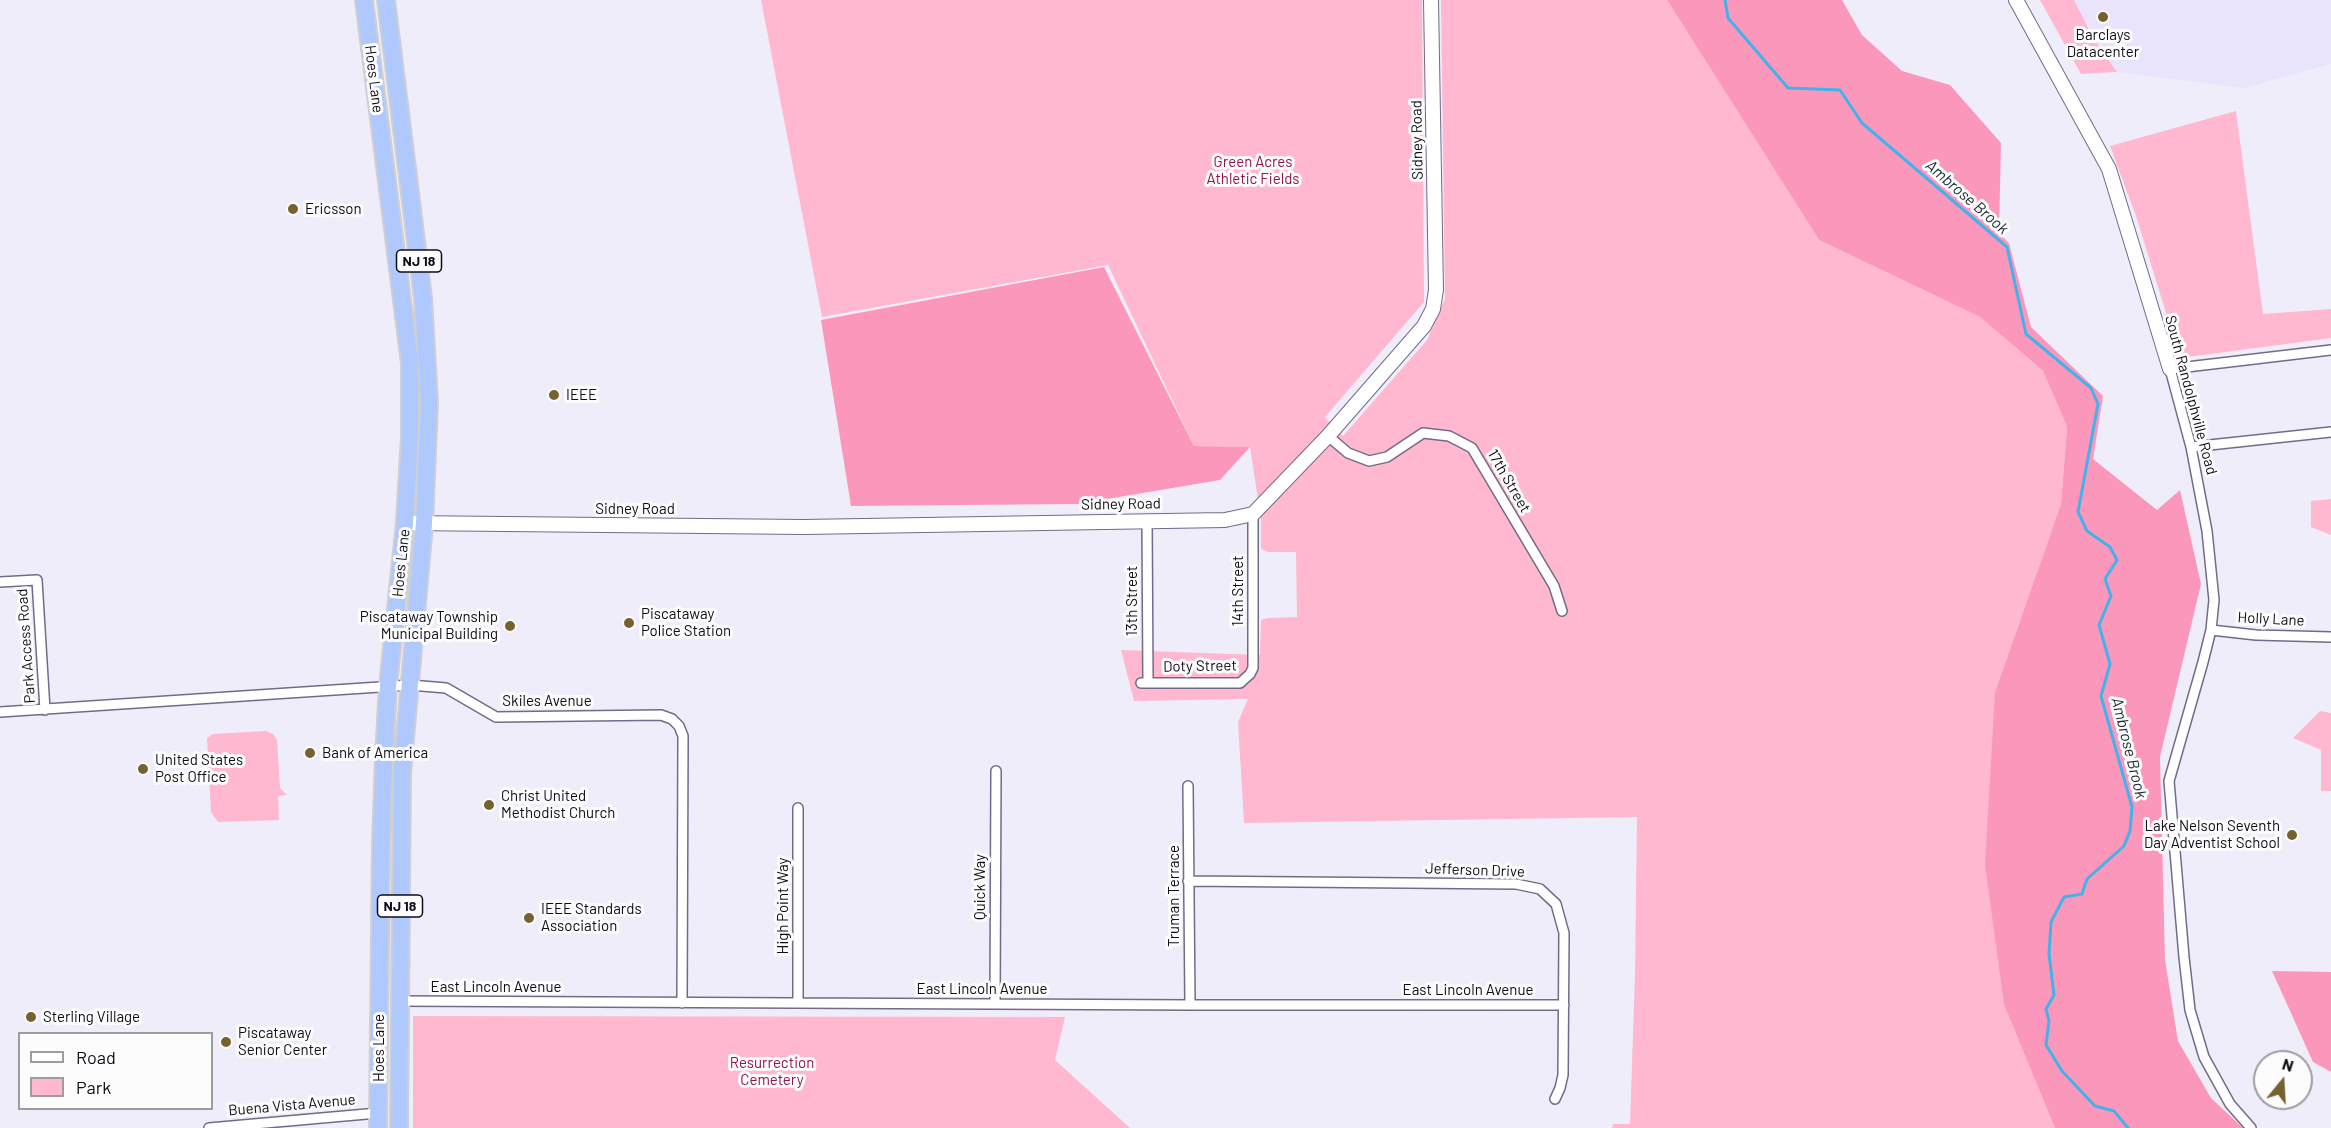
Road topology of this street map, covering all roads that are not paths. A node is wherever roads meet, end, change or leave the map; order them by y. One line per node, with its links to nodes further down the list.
1 (364, 0): 12 (highway, Hoes Lane / NJ 18)
2 (386, 0): 13 (highway, Hoes Lane / NJ 18)
3 (1431, 0): 8 (street, Sidney Road)
4 (2016, 0): 6 (street, South Randolphville Road)
5 (2331, 350): 6 (street)
6 (2170, 369): 9 (street, South Randolphville Road)
7 (2331, 432): 9 (street)
8 (1328, 436): 10 (street, Sidney Road); 15 (street, 17th Street)
9 (2191, 447): 16 (street, South Randolphville Road)
10 (1253, 514): 11 (street, Sidney Road); 18 (street, 14th Street)
11 (1147, 520): 13 (street, Sidney Road); 19 (street, 13th Street)
12 (405, 523): 13 (street, Sidney Road); 21 (highway, Hoes Lane / NJ 18)
13 (424, 524): 20 (highway, Hoes Lane / NJ 18)
14 (0, 582): 22 (street, Park Access Road)
15 (1562, 611)
16 (2211, 630): 17 (street, Holly Lane); 38 (street, South Randolphville Road)
17 (2331, 637)
18 (1253, 668): 19 (street, Doty Street)
19 (1144, 682)
20 (410, 685): 21 (street, Skiles Avenue); 28 (highway, Hoes Lane / NJ 18); 29 (street, Skiles Avenue)
21 (388, 686): 22 (street, Skiles Avenue); 35 (highway, Hoes Lane / NJ 18)
22 (45, 710): 23 (street, Skiles Avenue)
23 (0, 712)
24 (996, 771): 31 (street, Quick Way)
25 (1188, 786): 27 (street, Truman Terrace)
26 (798, 808): 30 (street, High Point Way)
27 (1188, 881): 32 (street, Truman Terrace); 33 (street, Jefferson Drive)
28 (400, 1001): 29 (street, East Lincoln Avenue); 37 (highway, Hoes Lane / NJ 18)
29 (682, 1003): 30 (street, East Lincoln Avenue)
30 (798, 1003): 31 (street, East Lincoln Avenue)
31 (995, 1004): 32 (street, East Lincoln Avenue)
32 (1190, 1005): 33 (street, East Lincoln Avenue)
33 (1564, 1005): 34 (street, Jefferson Drive)
34 (1555, 1099)
35 (378, 1120): 36 (street, Buena Vista Avenue)
36 (209, 1128)
37 (399, 1128)
38 (2251, 1128)

